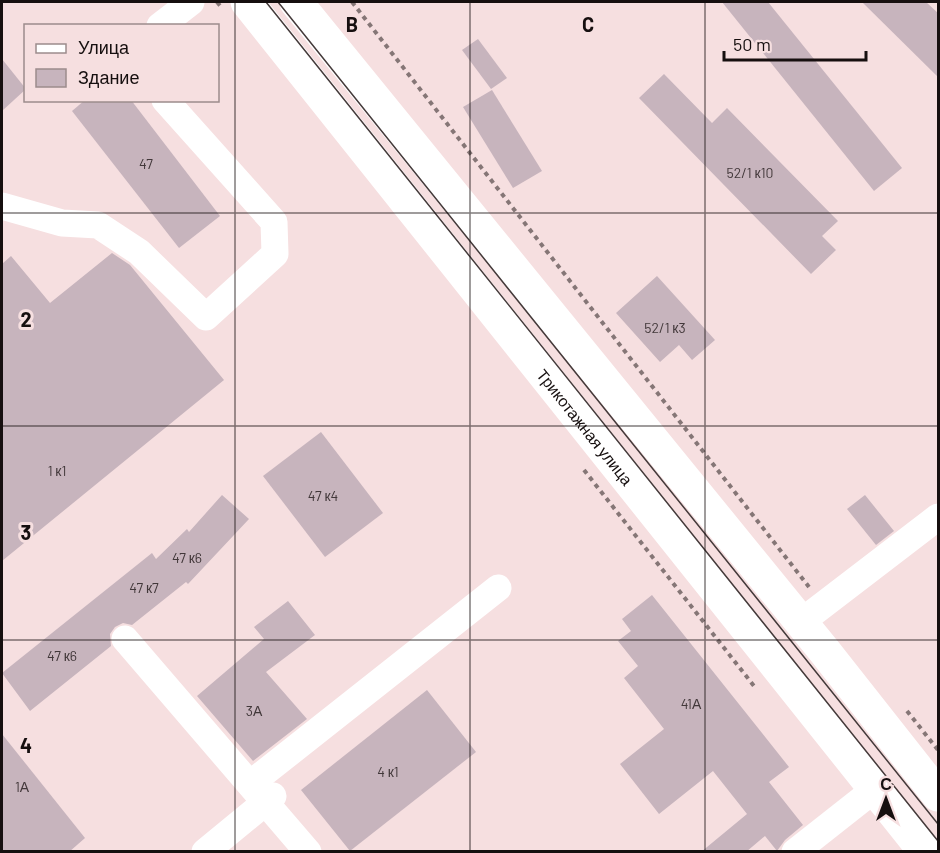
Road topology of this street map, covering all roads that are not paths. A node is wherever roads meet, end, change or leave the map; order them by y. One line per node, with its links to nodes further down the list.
1 (247, 2): 11 (main road, Трикотажная улица)
2 (296, 2): 9 (main road)
3 (183, 4): 4 (street)
4 (162, 24)
5 (167, 102): 6 (street)
6 (2, 206)
7 (939, 517): 9 (street)
8 (498, 588): 12 (street)
9 (812, 614): 13 (main road)
10 (125, 639): 12 (street)
11 (875, 789): 16 (street); 17 (main road, Трикотажная улица)
12 (263, 794): 14 (street); 15 (street)
13 (939, 795)
14 (205, 852)
15 (308, 852)
16 (795, 852)
17 (925, 852)

